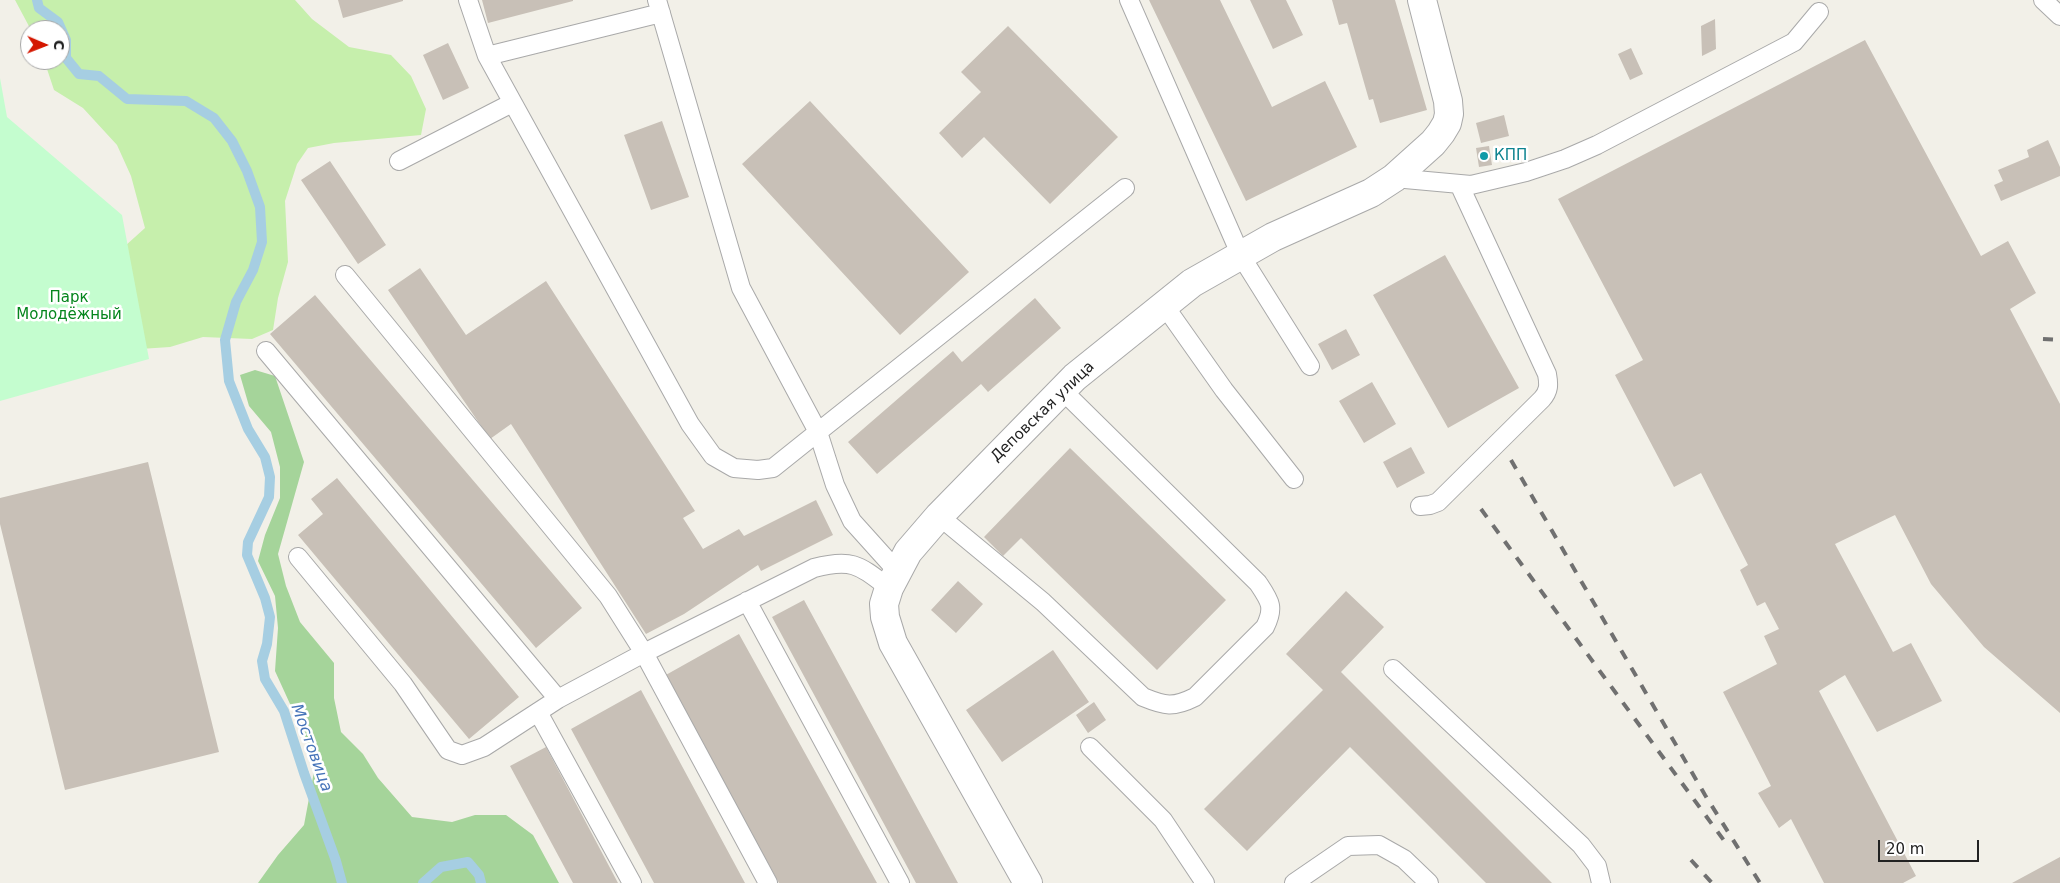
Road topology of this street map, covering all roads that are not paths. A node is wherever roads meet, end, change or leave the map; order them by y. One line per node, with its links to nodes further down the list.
1 (468, 0): 8 (lane)
2 (1129, 0): 14 (lane)
3 (1422, 0): 11 (street, Деповская улица)
4 (2043, 0): 7 (lane)
5 (659, 7): 8 (lane); 20 (lane)
6 (1820, 12): 12 (lane)
7 (2060, 16)
8 (487, 56): 9 (lane)
9 (512, 103): 10 (lane); 20 (lane)
10 (398, 161)
11 (1394, 178): 12 (lane); 14 (street, Деповская улица)
12 (1459, 184): 22 (lane)
13 (1125, 188): 20 (lane)
14 (1241, 256): 16 (street, Деповская улица); 18 (lane)
15 (346, 275): 27 (lane)
16 (1164, 305): 19 (street, Деповская улица); 21 (lane)
17 (266, 351): 29 (lane)
18 (1310, 366)
19 (1062, 390): 23 (street, Деповская улица); 23 (lane)
20 (818, 432): 25 (lane)
21 (1294, 479)
22 (1420, 506)
23 (939, 516): 25 (street, Деповская улица)
24 (298, 557): 30 (lane)
25 (893, 580): 26 (lane); 35 (street, Деповская улица)
26 (747, 601): 27 (lane); 34 (lane)
27 (644, 653): 29 (lane); 33 (lane)
28 (1393, 669): 39 (lane)
29 (558, 699): 30 (lane)
30 (538, 712): 32 (lane)
31 (1090, 747): 36 (lane)
32 (632, 883)
33 (768, 883)
34 (900, 883)
35 (1028, 883)
36 (1205, 883)
37 (1294, 883): 38 (lane)
38 (1429, 883)
39 (1601, 883)

